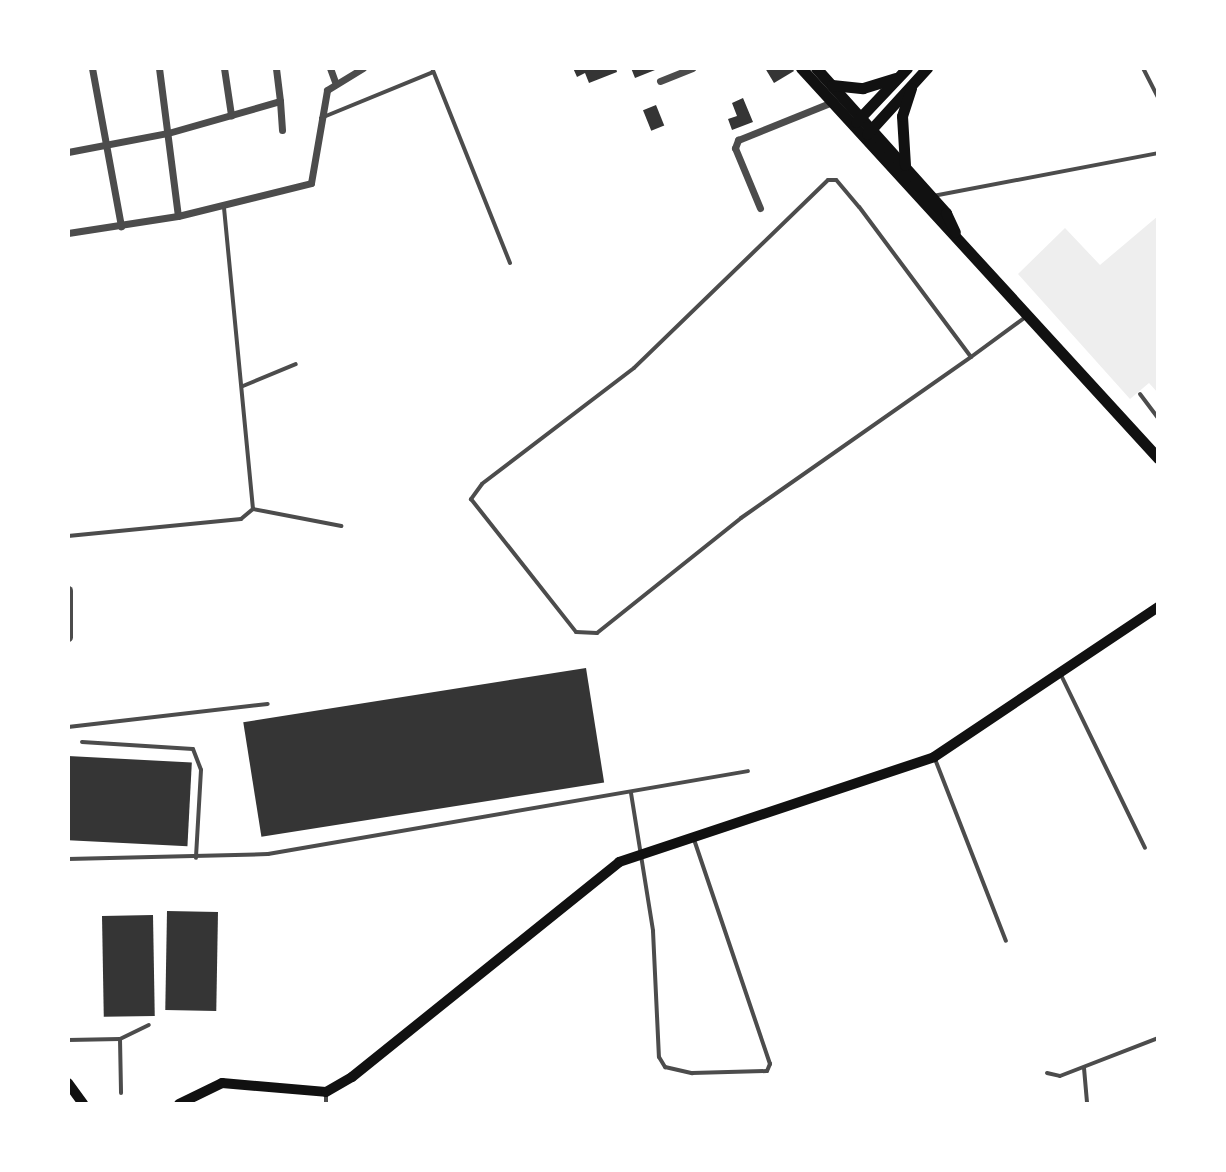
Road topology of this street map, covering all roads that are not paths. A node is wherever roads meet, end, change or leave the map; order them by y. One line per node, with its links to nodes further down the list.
1 (92, 68): 27 (street)
2 (159, 68): 25 (street)
3 (224, 68): 21 (street)
4 (276, 68): 19 (street)
5 (330, 68): 15 (street)
6 (363, 68): 15 (street)
7 (692, 68): 14 (street)
8 (801, 68): 20 (main road)
9 (816, 68): 17 (main road)
10 (927, 68): 16 (main road)
11 (1143, 68): 18 (lane)
12 (433, 70): 22 (lane); 38 (lane)
13 (905, 71): 17 (main road); 23 (main road)
14 (660, 81)
15 (335, 82): 22 (street)
16 (912, 84): 26 (main road); 30 (main road)
17 (832, 85): 23 (main road)
18 (1158, 97)
19 (280, 101): 21 (street); 24 (street)
20 (832, 102): 23 (main road); 33 (street)
21 (231, 115): 25 (street)
22 (319, 119): 32 (street)
23 (857, 122): 26 (main road)
24 (282, 130)
25 (168, 133): 27 (street); 34 (street)
26 (867, 134): 30 (main road); 37 (main road)
27 (106, 146): 28 (street); 35 (street)
28 (68, 152)
29 (1158, 153): 31 (lane)
30 (905, 167): 31 (main road)
31 (930, 197): 37 (main road)
32 (224, 206): 34 (street); 42 (lane)
33 (760, 208)
34 (178, 216): 35 (street)
35 (121, 226): 36 (street)
36 (68, 233)
37 (955, 233): 39 (main road)
38 (510, 263)
39 (1028, 314): 40 (lane); 45 (main road)
40 (971, 357): 40 (lane)
41 (296, 364): 42 (lane)
42 (243, 386): 46 (lane)
43 (1140, 394): 44 (lane)
44 (1158, 418)
45 (1158, 458)
46 (253, 509): 47 (lane); 48 (lane)
47 (341, 526)
48 (68, 536)
49 (68, 590): 51 (street)
50 (1158, 607): 52 (main road)
51 (68, 637)
52 (1061, 675): 56 (main road); 60 (lane)
53 (268, 704): 54 (lane)
54 (68, 727)
55 (82, 742): 62 (lane)
56 (934, 757): 59 (main road); 64 (lane)
57 (748, 771): 58 (lane)
58 (631, 793): 61 (lane); 62 (lane)
59 (694, 840): 61 (main road); 61 (lane)
60 (1145, 848)
61 (643, 853): 72 (main road)
62 (196, 858): 63 (lane)
63 (68, 859)
64 (1006, 941)
65 (149, 1025): 67 (lane)
66 (1158, 1038): 69 (lane)
67 (120, 1039): 68 (lane); 73 (lane)
68 (68, 1040)
69 (1084, 1068): 70 (lane); 77 (lane)
70 (1047, 1073)
71 (68, 1083): 74 (main road)
72 (326, 1092): 75 (main road); 76 (lane)
73 (121, 1093)
74 (83, 1104)
75 (179, 1104)
76 (326, 1104)
77 (1087, 1104)

